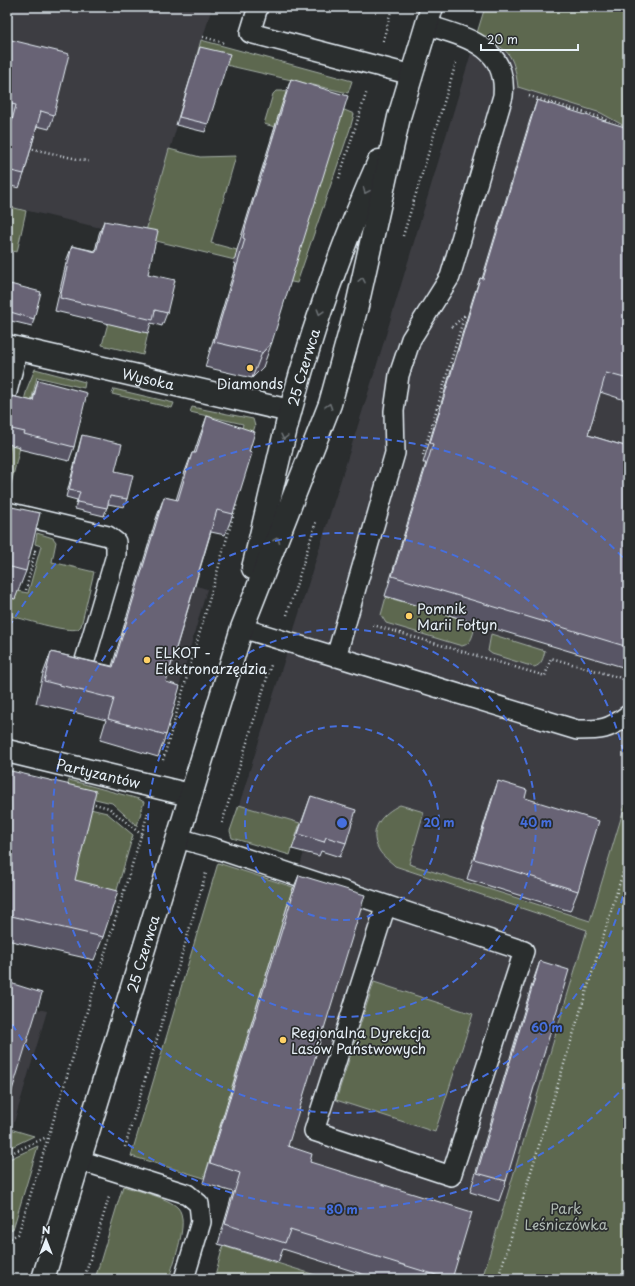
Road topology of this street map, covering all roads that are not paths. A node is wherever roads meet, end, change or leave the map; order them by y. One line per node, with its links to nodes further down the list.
1 (258, 7): 3 (lane)
2 (430, 16): 3 (street, 25 Czerwca); 10 (lane)
3 (412, 75): 4 (street, 25 Czerwca)
4 (399, 117): 7 (street, 25 Czerwca, one-way to 7); 9 (street, 25 Czerwca, one-way to 4)
5 (13, 347): 6 (lane); 7 (street, Wysoka)
6 (7, 392)
7 (290, 411): 9 (street, 25 Czerwca, one-way to 9)
8 (7, 512): 11 (lane)
9 (242, 628): 10 (lane); 14 (street, 25 Czerwca)
10 (336, 657): 12 (lane)
11 (83, 667)
12 (628, 715)
13 (7, 751): 14 (street, Partyzantów)
14 (190, 795): 15 (street, 25 Czerwca)
15 (178, 838): 16 (lane); 17 (street, 25 Czerwca)
16 (386, 905): 16 (lane)
17 (79, 1160): 18 (street, 25 Czerwca); 19 (lane)
18 (43, 1279)
19 (184, 1279)

